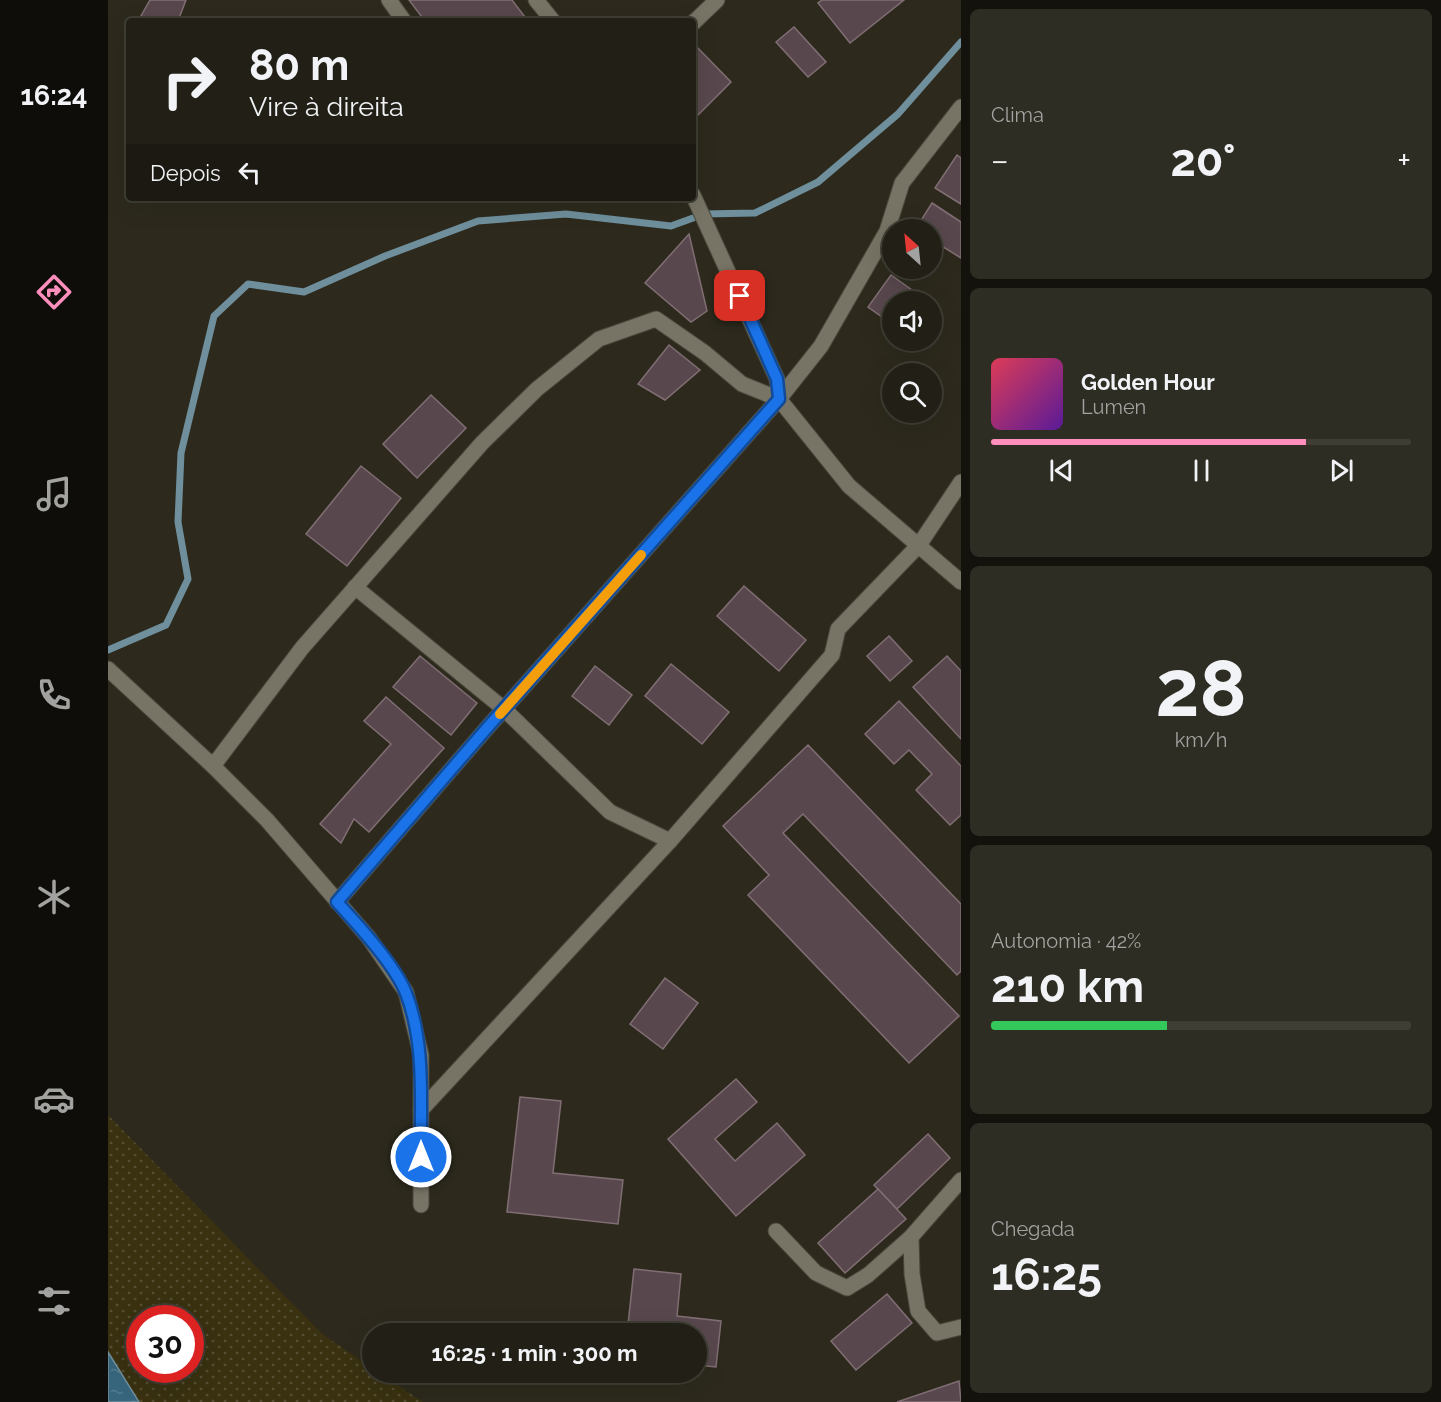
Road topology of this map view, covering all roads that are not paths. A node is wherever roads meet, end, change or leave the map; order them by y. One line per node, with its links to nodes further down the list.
1 (389, 0): 4 (street)
2 (536, 0): 5 (street)
3 (717, 0): 6 (street)
4 (402, 18)
5 (551, 18)
6 (696, 20)
7 (961, 107): 9 (street)
8 (696, 201): 9 (street)
9 (779, 399): 11 (street); 13 (street); 15 (street)
10 (961, 482): 11 (street)
11 (919, 545): 12 (street); 17 (street)
12 (961, 582)
13 (355, 587): 15 (street); 16 (street)
14 (108, 669): 16 (street)
15 (504, 709): 17 (street); 18 (street)
16 (213, 766): 18 (street)
17 (670, 841): 19 (street)
18 (337, 902): 19 (street)
19 (421, 1110): 21 (street)
20 (961, 1180): 23 (street)
21 (421, 1205)
22 (776, 1231): 23 (street)
23 (911, 1237): 24 (street)
24 (961, 1327)

